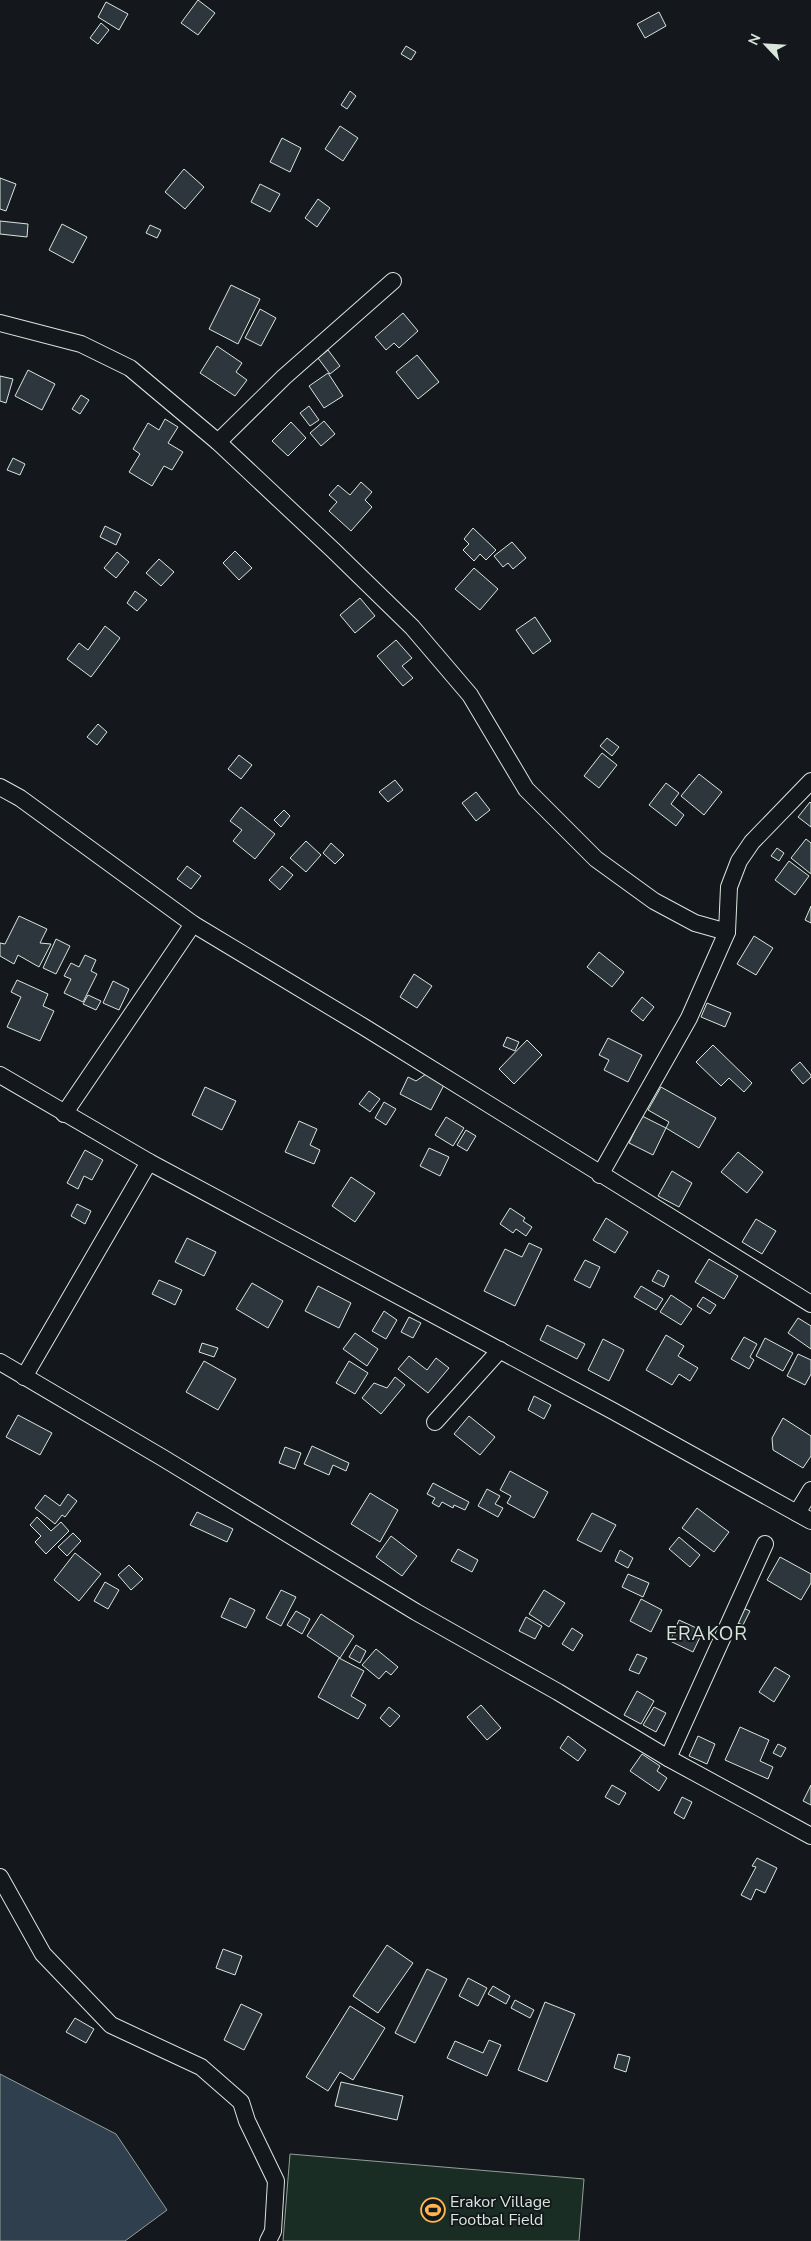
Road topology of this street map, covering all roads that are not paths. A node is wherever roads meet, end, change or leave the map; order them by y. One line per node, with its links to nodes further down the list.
1 (393, 281): 3 (street)
2 (0, 323): 3 (street)
3 (218, 442): 7 (street)
4 (811, 782): 7 (street)
5 (0, 787): 6 (street)
6 (193, 924): 9 (street); 11 (street)
7 (727, 932): 11 (street)
8 (0, 1075): 9 (street)
9 (64, 1114): 10 (street)
10 (149, 1162): 13 (street); 15 (street)
11 (600, 1175): 12 (street)
12 (811, 1304)
13 (500, 1350): 16 (street); 18 (street)
14 (0, 1362): 15 (street)
15 (24, 1377): 20 (street)
16 (435, 1422)
17 (811, 1490): 18 (street)
18 (804, 1517)
19 (765, 1544): 20 (street)
20 (668, 1758): 21 (street)
21 (811, 1836)
22 (0, 1876): 23 (street)
23 (268, 2241)

